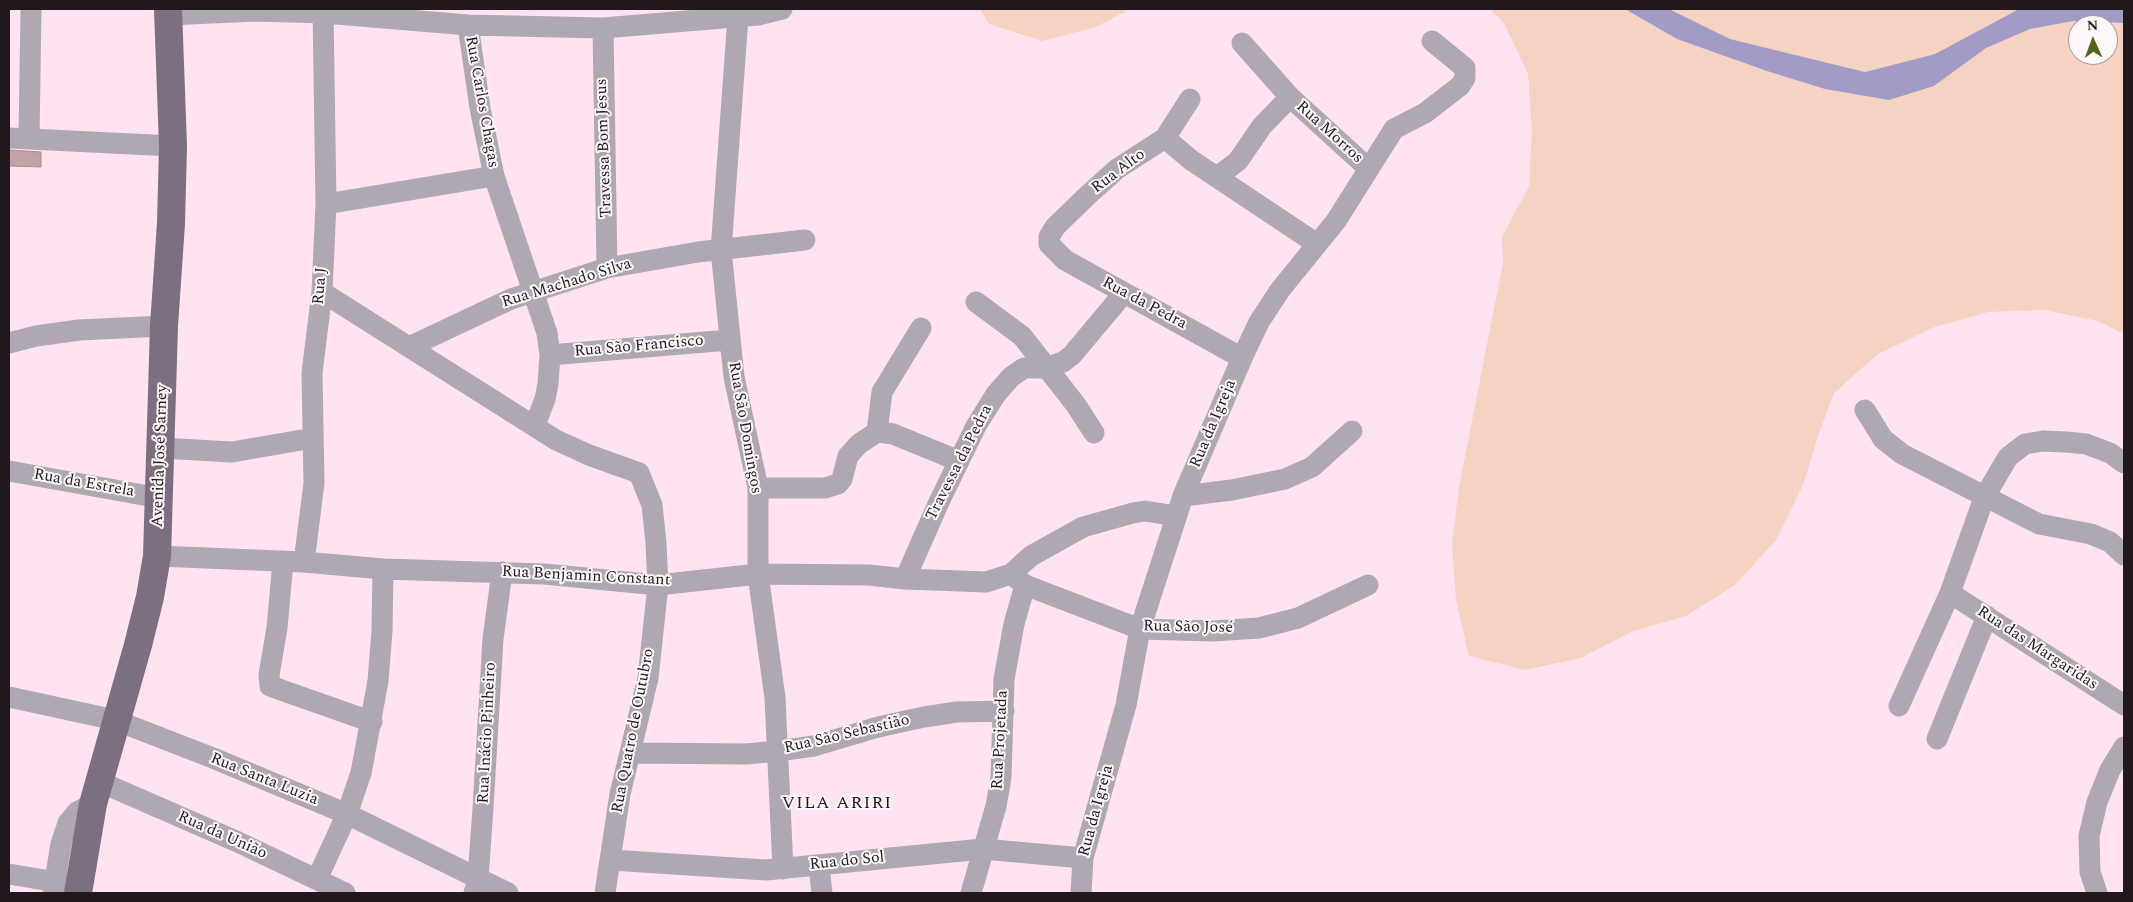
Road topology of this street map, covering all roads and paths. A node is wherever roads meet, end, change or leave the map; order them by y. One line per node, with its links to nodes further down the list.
1 (31, 9): 12 (street)
2 (782, 9): 5 (street, Rua Carlos Chagas)
3 (324, 11): 4 (street); 6 (street); 18 (street, Rua J)
4 (168, 12): 14 (main road, Avenida José Sarney)
5 (738, 17): 7 (street, Rua Carlos Chagas); 22 (street, Rua São Domingos)
6 (468, 25): 7 (street, Rua Carlos Chagas); 16 (street, Rua Carlos Chagas)
7 (603, 28): 23 (street, Travessa Bom Jesus)
8 (1432, 41): 15 (street, Rua da Igreja)
9 (1242, 44): 10 (street, Rua Morros)
10 (1290, 97): 15 (street, Rua Morros); 17 (street, Rua Morros)
11 (1190, 99): 13 (street, Rua Alto)
12 (19, 138): 14 (street)
13 (1165, 138): 17 (street); 20 (street, Rua Alto)
14 (173, 146): 28 (main road, Avenida José Sarney)
15 (1369, 170): 21 (street, Rua da Igreja)
16 (494, 176): 18 (street); 24 (street, Rua Carlos Chagas)
17 (1217, 178): 21 (street)
18 (326, 204): 25 (street, Rua J)
19 (805, 240): 22 (street, Rua Machado Silva)
20 (1049, 244): 26 (street, Rua da Pedra)
21 (1317, 244): 34 (street, Rua da Igreja)
22 (721, 250): 23 (street, Rua Machado Silva); 30 (street, Rua São Domingos)
23 (607, 268): 24 (street, Rua Machado Silva)
24 (534, 290): 32 (street, Rua Machado Silva); 33 (street, Rua Carlos Chagas)
25 (322, 292): 32 (street); 41 (street, Rua J)
26 (1124, 293): 34 (street, Rua da Pedra); 35 (street, Travessa da Pedra)
27 (976, 302): 35 (street)
28 (164, 326): 31 (street); 42 (main road, Avenida José Sarney)
29 (922, 328): 39 (street)
30 (729, 340): 33 (street, Rua São Francisco); 46 (street, Rua São Domingos)
31 (9, 343)
32 (410, 347): 37 (street, Rua Quatro de Outubro)
33 (550, 355): 37 (street, Rua Carlos Chagas)
34 (1242, 358): 47 (street, Rua da Igreja)
35 (1045, 368): 40 (street); 43 (street, Travessa da Pedra)
36 (1865, 410): 49 (street)
37 (535, 425): 60 (street, Rua Quatro de Outubro)
38 (1352, 431): 47 (street)
39 (877, 432): 43 (street); 46 (street)
40 (1094, 433)
41 (313, 438): 42 (street); 54 (street, Rua J)
42 (161, 448): 48 (main road, Avenida José Sarney)
43 (959, 461): 58 (street, Travessa da Pedra)
44 (2124, 463): 49 (street)
45 (9, 471): 48 (street, Rua da Estrela)
46 (758, 488): 57 (street, Rua São Domingos)
47 (1183, 496): 50 (street, Rua da Igreja)
48 (160, 498): 52 (main road, Avenida José Sarney)
49 (1984, 498): 51 (street); 62 (street)
50 (1176, 516): 59 (street, Rua Benjamin Constant); 64 (street, Rua da Igreja)
51 (2124, 554)
52 (157, 556): 53 (street, Rua Benjamin Constant); 69 (main road, Avenida José Sarney)
53 (283, 562): 54 (street, Rua Benjamin Constant); 70 (street)
54 (304, 562): 55 (street, Rua Benjamin Constant)
55 (383, 569): 56 (street, Rua Benjamin Constant); 70 (street)
56 (502, 572): 60 (street, Rua Benjamin Constant); 84 (street, Rua Inácio Pinheiro)
57 (758, 574): 58 (street, Rua Benjamin Constant); 60 (street, Rua Benjamin Constant); 73 (street, Rua São Domingos)
58 (905, 579): 59 (street, Rua Benjamin Constant)
59 (1018, 579): 64 (street, Rua São José); 68 (street, Rua Projetada)
60 (658, 585): 74 (street, Rua Quatro de Outubro)
61 (1368, 585): 64 (street, Rua São José)
62 (1950, 593): 63 (street, Rua das Margaridas); 67 (street)
63 (1987, 616): 66 (street, Rua das Margaridas); 71 (street)
64 (1140, 629): 78 (street, Rua da Igreja)
65 (9, 697): 69 (street, Rua Santa Luzia)
66 (2124, 705)
67 (1900, 706)
68 (1004, 711): 73 (street, Rua São Sebastião); 77 (street, Rua Projetada)
69 (115, 720): 75 (main road, Avenida José Sarney); 76 (street, Rua Santa Luzia)
70 (372, 722): 76 (street)
71 (1937, 739)
72 (2124, 747): 86 (street)
73 (778, 751): 74 (street, Rua São Sebastião); 81 (street, Rua São Domingos)
74 (630, 753): 79 (street, Rua Quatro de Outubro)
75 (96, 792): 83 (street, Rua da União); 85 (main road, Avenida José Sarney)
76 (347, 814): 83 (street); 84 (street, Rua Santa Luzia)
77 (983, 849): 78 (street, Rua do Sol); 80 (street, Rua do Sol); 91 (street, Rua Projetada)
78 (1083, 858): 92 (street, Rua da Igreja)
79 (611, 860): 81 (street, Rua do Sol); 89 (street, Rua Quatro de Outubro)
80 (819, 866): 81 (street, Rua do Sol); 90 (street)
81 (783, 869)
82 (9, 874): 85 (street)
83 (316, 879): 87 (street, Rua da União)
84 (476, 886): 88 (street, Rua Santa Luzia)
85 (66, 888)
86 (2093, 891)
87 (345, 893)
88 (508, 893)
89 (605, 893)
90 (822, 893)
91 (971, 893)
92 (1080, 893)

